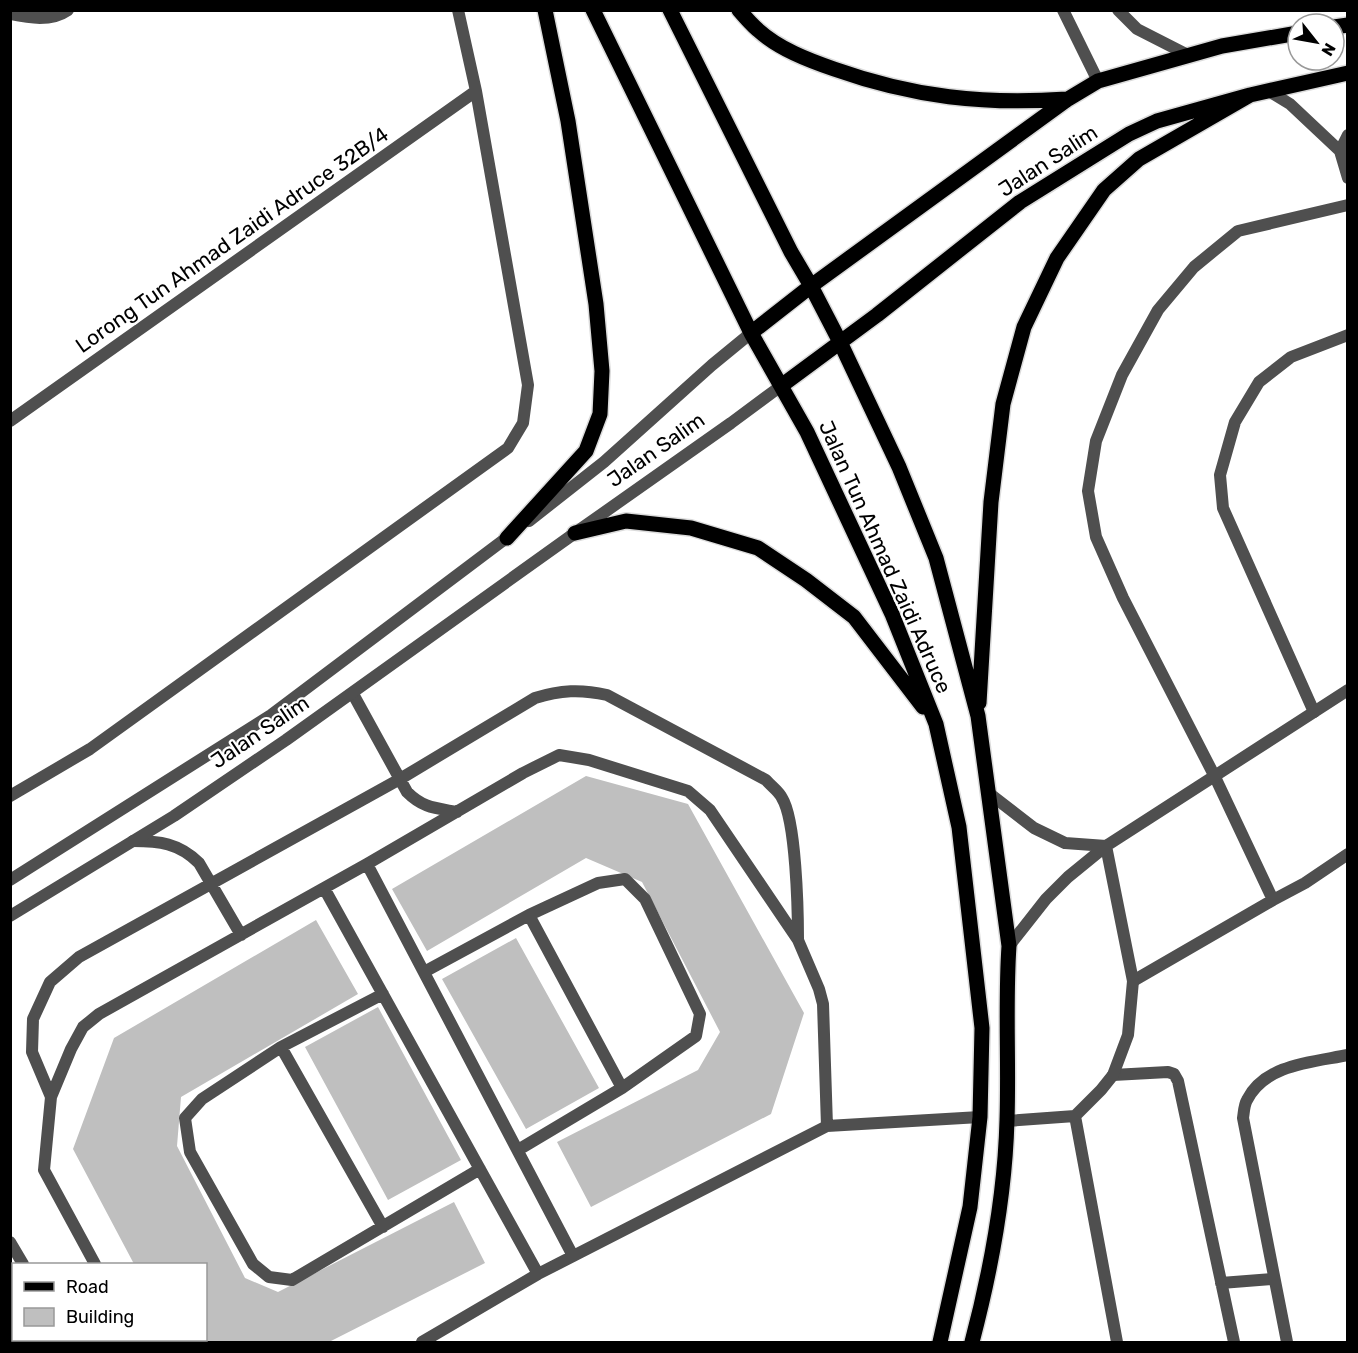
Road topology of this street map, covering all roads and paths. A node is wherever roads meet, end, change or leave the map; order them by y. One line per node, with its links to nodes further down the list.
1 (68, 10): 9 (street)
2 (458, 10): 14 (street)
3 (545, 10): 29 (main road)
4 (593, 10): 23 (main road, Jalan Tun Ahmad Zaidi Adruce)
5 (670, 10): 22 (main road, Jalan Tun Ahmad Zaidi Adruce)
6 (739, 10): 17 (main road)
7 (1063, 10): 13 (street)
8 (1118, 10): 11 (street)
9 (10, 14)
10 (1286, 35): 11 (main road, Jalan Salim)
11 (1188, 55): 13 (main road, Jalan Salim)
12 (1347, 73): 15 (main road, Jalan Salim)
13 (1098, 81): 17 (main road, Jalan Salim)
14 (476, 91): 27 (street, Lorong Tun Ahmad Zaidi Adruce 32B/4); 38 (street)
15 (1269, 91): 16 (main road, Jalan Salim); 19 (street)
16 (1250, 95): 25 (main road, Jalan Salim); 33 (main road)
17 (1068, 99): 22 (main road, Jalan Salim)
18 (1347, 135): 19 (street)
19 (1340, 151): 20 (street)
20 (1347, 178)
21 (1347, 205): 35 (street)
22 (811, 286): 23 (main road, Jalan Salim); 25 (main road, Jalan Tun Ahmad Zaidi Adruce)
23 (751, 333): 26 (main road, Jalan Tun Ahmad Zaidi Adruce); 29 (street, Jalan Salim)
24 (1347, 335): 32 (street)
25 (840, 342): 26 (main road, Jalan Salim); 33 (main road, Jalan Tun Ahmad Zaidi Adruce)
26 (781, 386): 28 (street, Jalan Salim); 34 (main road, Jalan Tun Ahmad Zaidi Adruce)
27 (10, 421)
28 (575, 533): 31 (street, Jalan Salim); 34 (main road)
29 (507, 538): 44 (street, Jalan Salim)
30 (1347, 690): 32 (street)
31 (353, 694): 36 (street); 40 (street, Jalan Salim)
32 (1314, 712): 35 (street)
33 (978, 716): 37 (main road, Jalan Tun Ahmad Zaidi Adruce)
34 (936, 724): 62 (main road, Jalan Tun Ahmad Zaidi Adruce)
35 (1215, 777): 41 (street); 47 (street)
36 (400, 779): 39 (street); 45 (street); 51 (street)
37 (990, 794): 41 (street); 52 (main road, Jalan Tun Ahmad Zaidi Adruce)
38 (10, 796)
39 (457, 812): 43 (street); 51 (street)
40 (133, 842): 45 (street); 49 (street, Jalan Salim)
41 (1106, 846): 52 (street); 54 (street)
42 (1347, 854): 47 (street)
43 (367, 864): 46 (street); 53 (street)
44 (10, 880)
45 (211, 884): 50 (street); 60 (street)
46 (324, 888): 50 (street); 55 (street)
47 (1273, 900): 54 (street)
48 (529, 915): 53 (street); 59 (street); 59 (street)
49 (10, 916)
50 (241, 935): 60 (street)
51 (798, 940): 64 (street)
52 (1009, 946): 63 (main road, Jalan Tun Ahmad Zaidi Adruce)
53 (424, 972): 65 (street)
54 (1133, 981): 58 (street)
55 (383, 994): 56 (street); 66 (street)
56 (281, 1047): 67 (street); 67 (street)
57 (1347, 1055): 73 (street)
58 (1113, 1075): 61 (street); 74 (street)
59 (622, 1088): 65 (street)
60 (51, 1097): 71 (street)
61 (1075, 1116): 63 (street); 78 (street)
62 (980, 1117): 64 (street); 76 (main road, Jalan Tun Ahmad Zaidi Adruce)
63 (1007, 1121): 77 (main road, Jalan Tun Ahmad Zaidi Adruce)
64 (827, 1126): 69 (street)
65 (518, 1150): 69 (street)
66 (480, 1169): 67 (street); 72 (street)
67 (384, 1227)
68 (10, 1242): 70 (street)
69 (573, 1256): 72 (street)
70 (22, 1263)
71 (94, 1263)
72 (538, 1274): 75 (street)
73 (1273, 1279): 74 (street); 80 (street)
74 (1221, 1282): 79 (street)
75 (422, 1342)
76 (940, 1342)
77 (972, 1342)
78 (1117, 1342)
79 (1234, 1342)
80 (1287, 1342)

